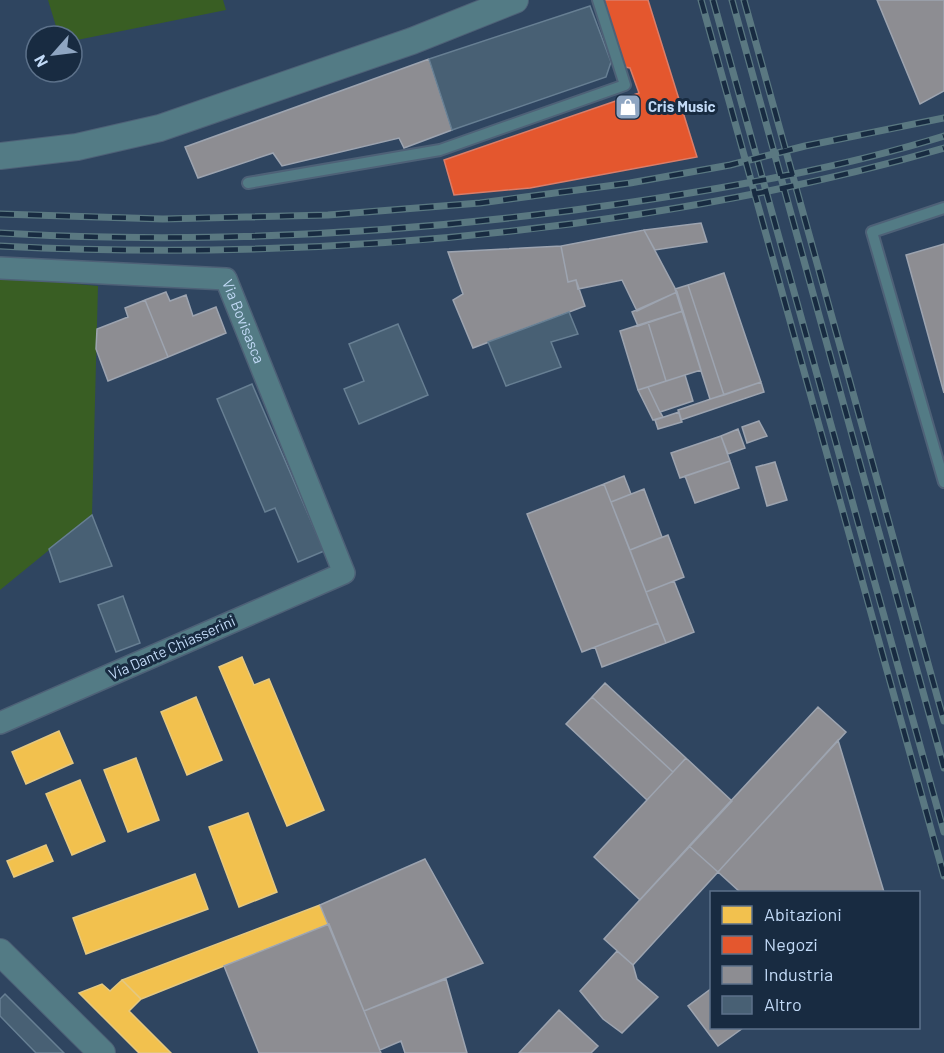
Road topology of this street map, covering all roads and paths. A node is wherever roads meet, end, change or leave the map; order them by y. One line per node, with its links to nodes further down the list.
1 (515, 0): 3 (street)
2 (598, 0): 4 (lane)
3 (0, 156)
4 (248, 183)
5 (944, 208): 7 (lane)
6 (0, 268): 8 (street, Via Bovisasca)
7 (944, 482)
8 (344, 573): 9 (street, Via Dante Chiasserini)
9 (0, 723)
10 (0, 952): 11 (street)
11 (102, 1053)

